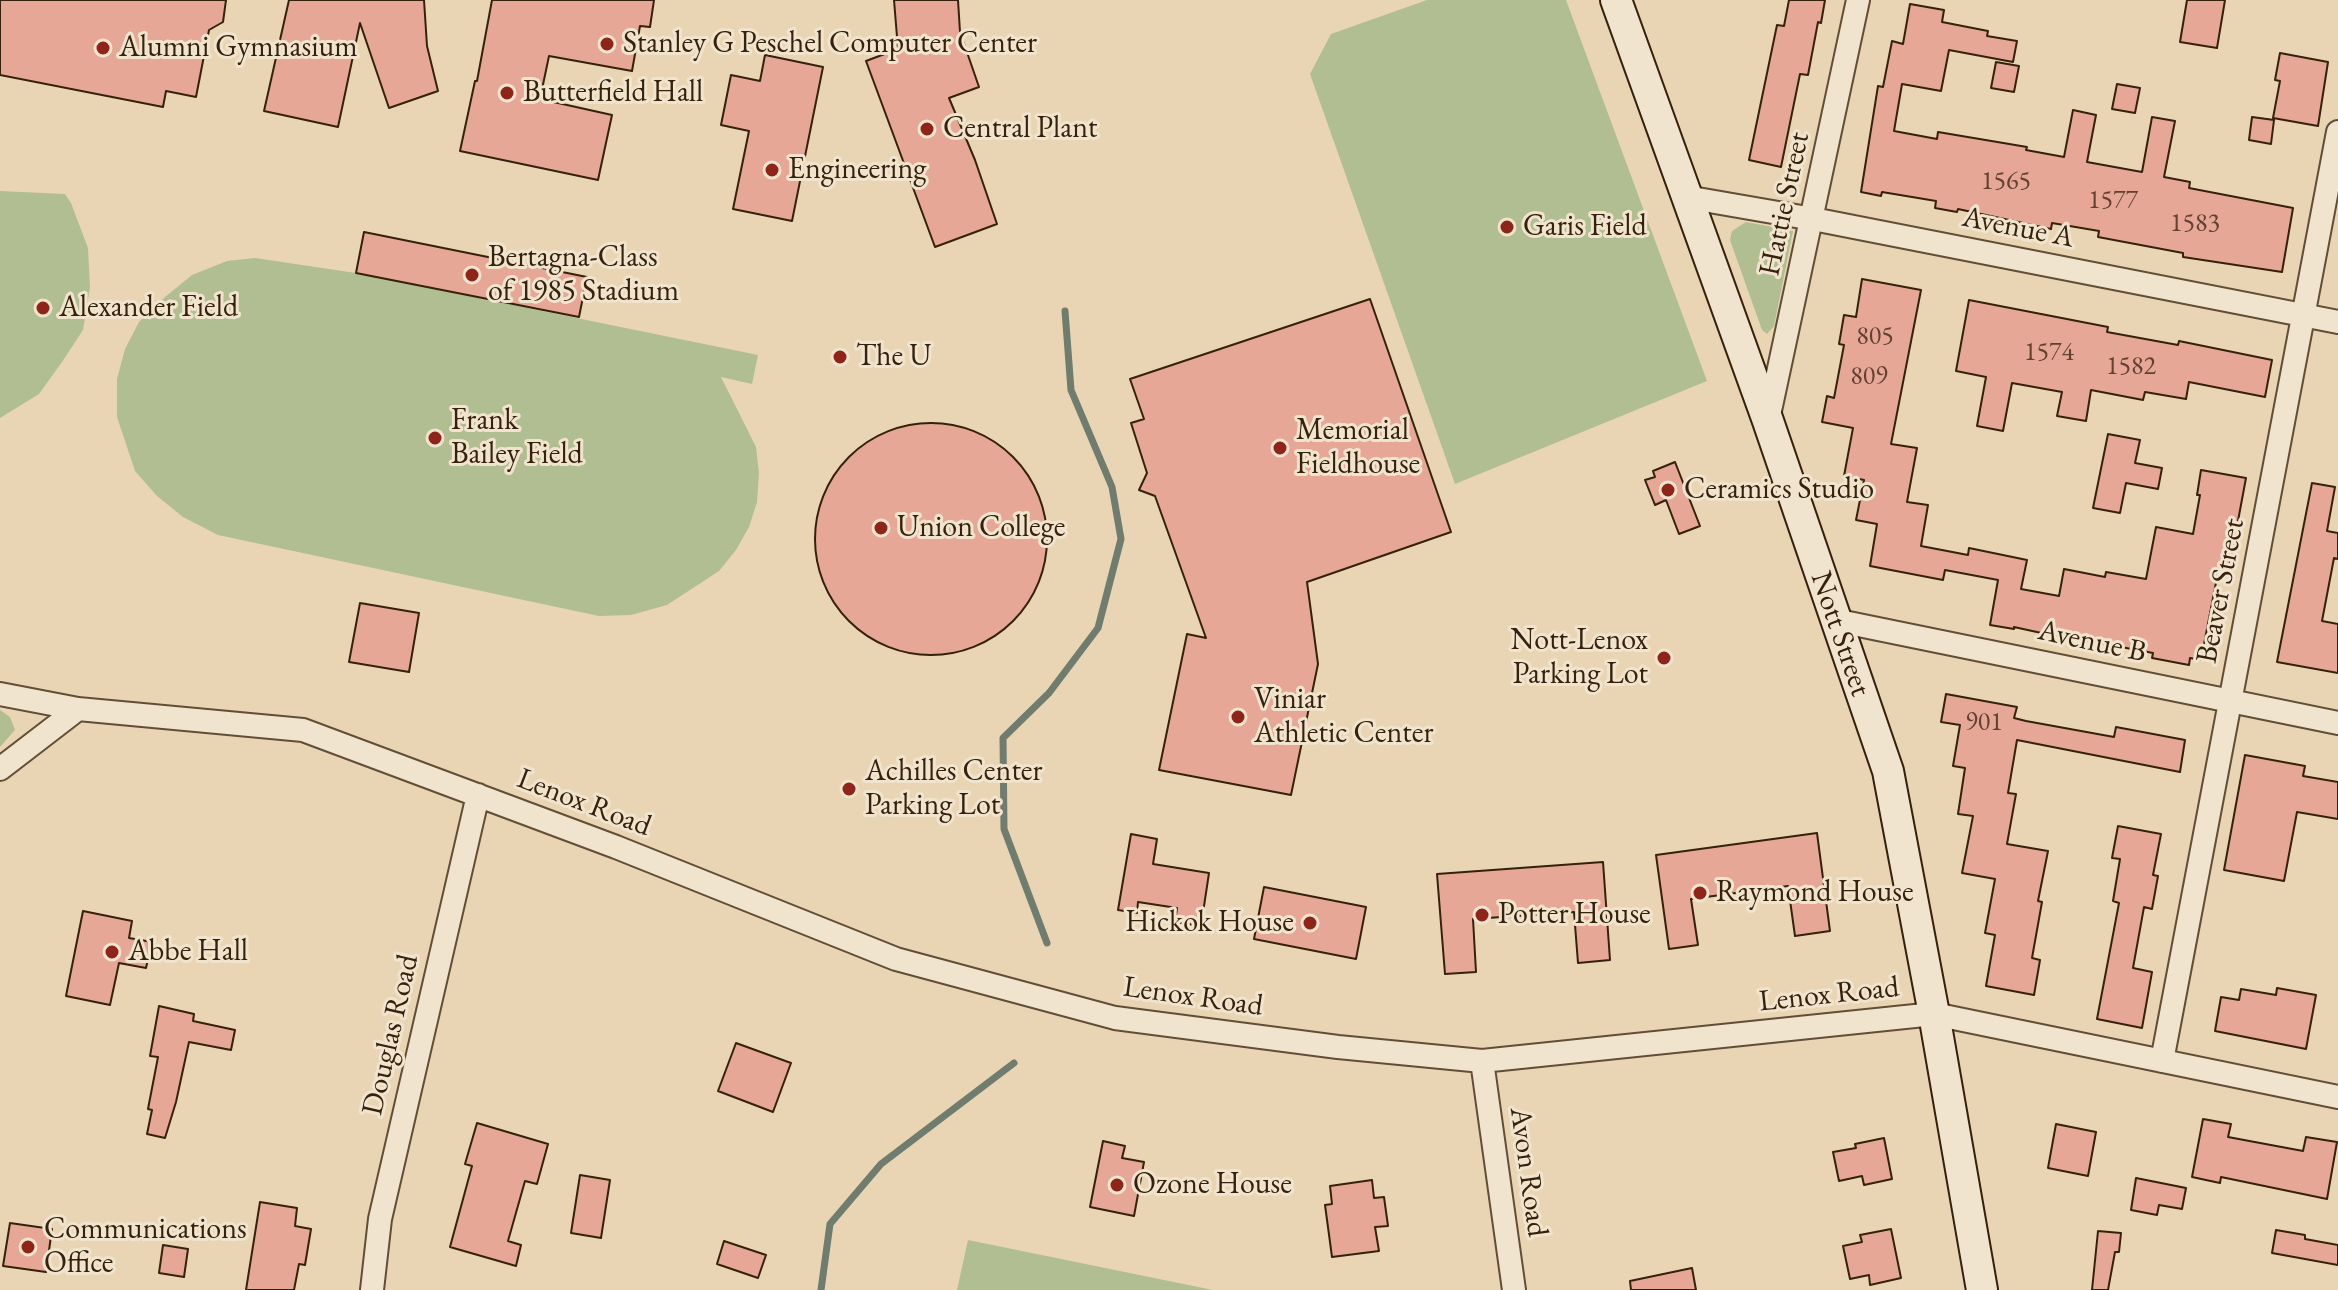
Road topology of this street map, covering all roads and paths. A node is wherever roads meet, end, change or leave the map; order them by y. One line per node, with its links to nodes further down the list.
1 (1616, 0): 4 (main road, Nott Street)
2 (1858, 0): 5 (street, Hattie Street)
3 (2338, 132): 6 (street, Beaver Street)
4 (1686, 197): 5 (street, Avenue A); 8 (main road, Nott Street)
5 (1813, 219): 6 (street, Avenue A); 8 (street, Hattie Street)
6 (2303, 315): 7 (street, Avenue A); 11 (street, Beaver Street)
7 (2338, 322)
8 (1768, 421): 9 (main road, Nott Street)
9 (1834, 620): 11 (street, Avenue B); 16 (main road, Nott Street)
10 (0, 694): 12 (street, Lenox Road)
11 (2231, 701): 13 (street, Avenue B); 18 (street, Beaver Street)
12 (78, 709): 14 (street); 15 (street, Lenox Road)
13 (2338, 723)
14 (0, 769)
15 (478, 795): 17 (street, Lenox Road); 20 (street, Douglas Road)
16 (1934, 1014): 17 (street, Lenox Road); 18 (street, Lenox Road); 22 (main road, Nott Street)
17 (1482, 1061): 21 (street, Avon Road)
18 (2162, 1061): 19 (street, Lenox Road)
19 (2338, 1097)
20 (372, 1290)
21 (1514, 1290)
22 (1982, 1290)

